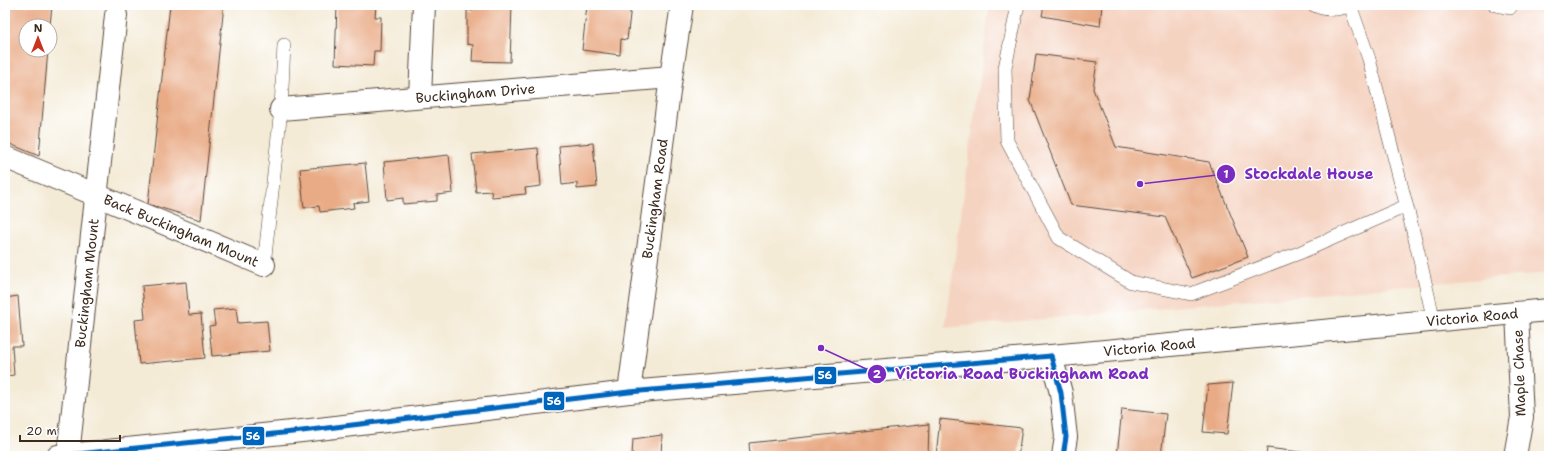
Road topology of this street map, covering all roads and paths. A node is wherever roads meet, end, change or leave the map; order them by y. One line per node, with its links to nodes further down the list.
1 (424, 5): 11 (street)
2 (682, 5): 10 (street, Buckingham Road)
3 (1018, 5): 15 (lane)
4 (1314, 5): 5 (lane)
5 (1350, 5): 15 (lane)
6 (1495, 5): 7 (lane)
7 (1510, 8)
8 (116, 15): 14 (street, Buckingham Mount)
9 (284, 45): 12 (lane, Back Buckingham Mount)
10 (670, 77): 11 (street, Buckingham Drive); 21 (street, Buckingham Road)
11 (420, 97): 12 (street, Buckingham Drive)
12 (281, 109): 16 (lane, Back Buckingham Mount)
13 (5, 157): 14 (street, Back Buckingham Mount)
14 (96, 194): 16 (street, Back Buckingham Mount); 22 (street, Buckingham Mount)
15 (1406, 206): 19 (lane)
16 (264, 265)
17 (1549, 310): 18 (street, Victoria Road)
18 (1517, 313): 19 (street, Victoria Road); 24 (street, Maple Chase)
19 (1434, 321): 20 (street, Victoria Road)
20 (1051, 356): 21 (street, Victoria Road); 23 (street)
21 (629, 392): 22 (street, Victoria Road)
22 (63, 456)
23 (1063, 456)
24 (1514, 456)

